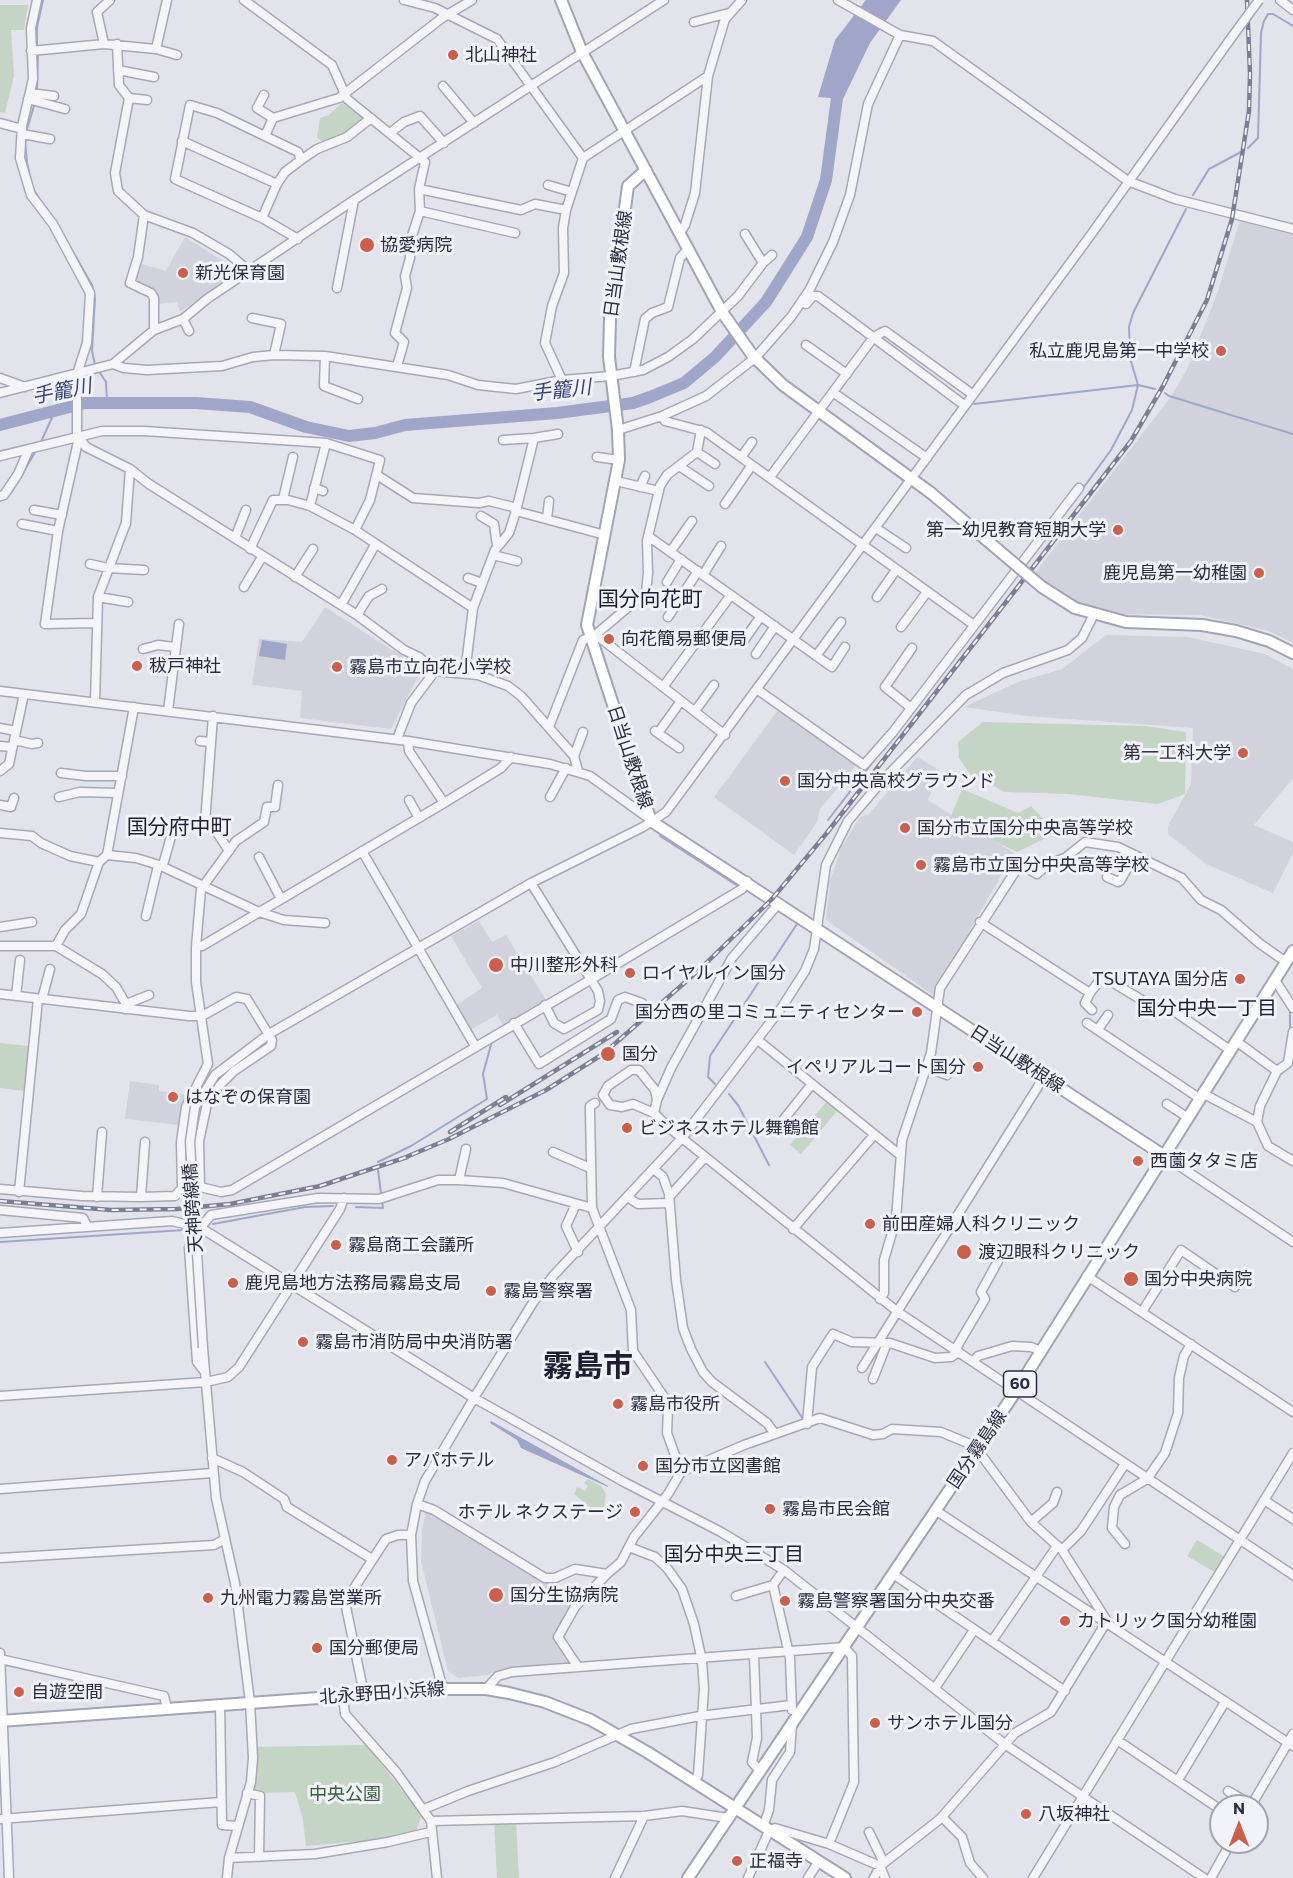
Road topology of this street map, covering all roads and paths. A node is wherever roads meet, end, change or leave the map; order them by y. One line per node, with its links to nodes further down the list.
1 (36, 0): 21 (street)
2 (110, 0): 18 (street)
3 (167, 0): 20 (street)
4 (244, 0): 30 (street)
5 (404, 0): 15 (street)
6 (472, 0): 15 (street)
7 (561, 0): 22 (main road)
8 (664, 0): 22 (street)
9 (742, 0): 14 (street)
10 (838, 0): 17 (street)
11 (1259, 0): 51 (street, bridge)
12 (1284, 1): 13 (street)
13 (1293, 10)
14 (729, 13): 16 (street); 25 (street)
15 (447, 15): 27 (street); 30 (street)
16 (694, 22)
17 (898, 34): 51 (street); 72 (street)
18 (104, 44): 19 (street); 21 (street)
19 (117, 44): 20 (street); 24 (street)
20 (156, 49): 23 (street)
21 (35, 51): 32 (street)
22 (582, 52): 27 (street); 40 (main road)
23 (177, 55)
24 (118, 70): 26 (street); 33 (street)
25 (708, 76): 40 (street); 63 (street)
26 (154, 77)
27 (530, 85): 39 (street); 48 (street)
28 (443, 86): 39 (street)
29 (264, 94): 36 (street)
30 (343, 95): 36 (street); 37 (street)
31 (54, 96): 32 (street)
32 (34, 97): 35 (street); 41 (street)
33 (129, 98): 34 (street); 59 (street)
34 (147, 100)
35 (65, 109)
36 (273, 118): 43 (street)
37 (371, 118): 42 (street); 49 (street)
38 (0, 123): 41 (street)
39 (474, 123): 46 (street)
40 (626, 129): 48 (street); 50 (main road)
41 (22, 131): 44 (street); 85 (street)
42 (390, 133): 46 (street); 47 (street)
43 (265, 136): 45 (street); 49 (street)
44 (50, 139)
45 (182, 141): 52 (street); 60 (street)
46 (444, 143): 47 (street)
47 (421, 158): 54 (street); 56 (street)
48 (583, 158): 55 (street)
49 (301, 160): 52 (street)
50 (646, 170): 63 (main road); 89 (main road, 日当山敷根線)
51 (1128, 181): 61 (street); 93 (street)
52 (277, 184): 60 (street)
53 (548, 185): 55 (street)
54 (419, 189): 57 (street); 58 (street)
55 (572, 192): 57 (street)
56 (354, 200): 65 (street); 70 (street)
57 (566, 210): 88 (street)
58 (420, 211): 62 (street); 83 (street)
59 (144, 215): 69 (street); 75 (street)
60 (261, 218): 65 (street)
61 (1293, 229)
62 (515, 233)
63 (680, 233): 66 (main road)
64 (745, 234): 68 (street)
65 (298, 239): 69 (street)
66 (688, 249): 71 (main road); 84 (street)
67 (772, 255): 68 (street)
68 (763, 263): 71 (street)
69 (249, 271): 74 (street)
70 (337, 288)
71 (722, 313): 81 (main road); 84 (street)
72 (791, 317): 77 (street); 81 (street)
73 (252, 318): 79 (street)
74 (183, 319): 75 (street); 76 (street)
75 (154, 330): 82 (street)
76 (189, 331)
77 (873, 338): 86 (street); 93 (street); 95 (street)
78 (806, 345): 86 (street)
79 (274, 355): 80 (street); 82 (street)
80 (325, 356): 83 (street); 94 (street)
81 (754, 357): 96 (main road); 97 (street)
82 (113, 364): 85 (street)
83 (397, 366): 88 (street)
84 (634, 372): 89 (street)
85 (77, 374): 90 (street); 101 (street)
86 (847, 374): 92 (street)
87 (0, 378): 90 (street)
88 (562, 380): 89 (street)
89 (612, 380): 98 (main road, 日当山敷根線)
90 (26, 387): 91 (street)
91 (0, 393)
92 (834, 393): 96 (street); 112 (street)
93 (972, 394): 95 (street)
94 (358, 399)
95 (964, 405): 112 (street)
96 (819, 411): 120 (street); 121 (main road)
97 (662, 416): 98 (street); 99 (street)
98 (618, 429): 113 (main road, 日当山敷根線)
99 (701, 430): 107 (street); 109 (street)
100 (558, 434): 102 (street)
101 (78, 436): 105 (street); 106 (street); 117 (street); 135 (street)
102 (534, 438): 103 (street); 134 (street)
103 (503, 440)
104 (752, 442): 109 (street)
105 (326, 443): 118 (street); 131 (street)
106 (35, 449): 108 (street); 127 (street)
107 (697, 452): 114 (street); 116 (street)
108 (0, 456)
109 (742, 456): 115 (street)
110 (293, 457): 128 (street)
111 (597, 458): 113 (street)
112 (927, 458): 121 (street)
113 (618, 460): 122 (main road, 日当山敷根線)
114 (715, 464)
115 (752, 465): 120 (street); 130 (street)
116 (679, 466): 123 (street); 126 (street)
117 (130, 469): 145 (street); 158 (street)
118 (378, 475): 134 (street); 141 (street)
119 (645, 476): 124 (street)
120 (770, 477): 148 (street)
121 (910, 479): 140 (street); 175 (main road, bridge)
122 (616, 481): 124 (street); 143 (main road, 日当山敷根線)
123 (709, 486)
124 (640, 487): 126 (street)
125 (1079, 488): 182 (street)
126 (659, 491): 144 (street)
127 (0, 496)
128 (283, 499): 131 (street); 150 (street)
129 (549, 501): 137 (street)
130 (725, 504)
131 (310, 506): 141 (street)
132 (34, 510): 135 (street)
133 (246, 510): 145 (street)
134 (516, 511): 137 (street); 152 (street)
135 (62, 515): 142 (street)
136 (481, 516): 152 (street)
137 (548, 519): 143 (street)
138 (692, 521): 153 (street)
139 (22, 524): 142 (street)
140 (876, 528): 148 (street); 149 (street)
141 (355, 530): 146 (street)
142 (58, 531): 180 (street)
143 (605, 535): 185 (main road, 日当山敷根線)
144 (648, 536): 153 (street); 185 (street)
145 (235, 538): 150 (street)
146 (375, 545): 173 (street); 174 (street)
147 (721, 546): 161 (street)
148 (863, 546): 160 (street); 186 (street)
149 (906, 548)
150 (250, 549): 154 (street)
151 (313, 549): 162 (street)
152 (495, 551): 156 (street); 165 (street)
153 (671, 551): 155 (street)
154 (262, 557): 162 (street); 166 (street)
155 (681, 559): 161 (street); 164 (street)
156 (517, 561)
157 (90, 564): 158 (street)
158 (108, 568): 159 (street); 170 (street)
159 (144, 570)
160 (896, 570): 168 (street); 171 (street)
161 (701, 573): 169 (street); 177 (street)
162 (295, 577): 173 (street)
163 (468, 578): 165 (street)
164 (667, 582)
165 (482, 583): 174 (street)
166 (244, 587)
167 (382, 589): 176 (street)
168 (927, 592): 182 (street); 184 (street)
169 (731, 595): 178 (street); 198 (street)
170 (98, 597): 172 (street); 180 (street)
171 (877, 597)
172 (128, 602)
173 (341, 606): 176 (street)
174 (473, 608): 196 (street)
175 (1094, 614): 192 (main road); 259 (street)
176 (357, 615): 195 (street)
177 (668, 616)
178 (760, 616): 183 (street); 187 (street)
179 (841, 622): 194 (street)
180 (96, 623): 203 (street)
181 (179, 624): 188 (street)
182 (974, 625): 205 (street)
183 (775, 627): 186 (street); 193 (street)
184 (901, 627)
185 (590, 636): 198 (street); 209 (street); 237 (main road, 日当山敷根線)
186 (794, 640): 194 (street); 199 (street)
187 (741, 643)
188 (175, 647): 191 (street); 206 (street)
189 (846, 647): 194 (street)
190 (912, 648): 205 (street)
191 (142, 649)
192 (1293, 653)
193 (756, 654)
194 (816, 656)
195 (435, 671): 196 (street); 214 (street)
196 (465, 673): 209 (street)
197 (714, 685): 207 (street)
198 (663, 687): 202 (street)
199 (758, 690): 205 (street); 212 (street)
200 (0, 691): 201 (street)
201 (24, 694): 203 (street); 213 (street)
202 (681, 701): 207 (street); 220 (street)
203 (95, 702): 204 (street)
204 (134, 707): 206 (street); 227 (street)
205 (911, 708)
206 (168, 711): 208 (street)
207 (695, 711): 212 (street)
208 (213, 717): 214 (street); 217 (street)
209 (549, 727): 221 (street)
210 (0, 728): 213 (street)
211 (583, 732): 221 (street)
212 (725, 735): 237 (street)
213 (14, 739): 218 (street); 219 (street); 224 (street)
214 (397, 739): 216 (street)
215 (200, 741): 217 (street)
216 (408, 741): 222 (street); 234 (street)
217 (211, 742): 240 (street)
218 (38, 743)
219 (0, 746)
220 (679, 748)
221 (574, 756): 225 (street)
222 (511, 757): 223 (street); 234 (street)
223 (566, 768): 225 (street); 231 (street)
224 (0, 771)
225 (578, 771): 237 (street)
226 (61, 772): 227 (street)
227 (122, 776): 229 (street)
228 (278, 785): 240 (street)
229 (117, 793): 230 (street); 242 (street)
230 (59, 797)
231 (550, 797)
232 (14, 798): 235 (street)
233 (409, 800): 236 (street)
234 (444, 803): 236 (street)
235 (0, 805)
236 (419, 818): 241 (street)
237 (651, 821): 248 (main road, 日当山敷根線); 249 (street)
238 (0, 833): 245 (street)
239 (172, 833): 246 (street)
240 (229, 851): 250 (street)
241 (362, 851): 251 (street); 263 (street)
242 (107, 855): 245 (street); 246 (street)
243 (1135, 855): 247 (street); 257 (street); 266 (street)
244 (259, 857): 251 (street)
245 (99, 862): 261 (street)
246 (159, 866): 250 (street); 254 (street)
247 (1107, 877)
248 (747, 881): 252 (main road, 日当山敷根線); 268 (street)
249 (531, 883): 263 (street); 268 (street)
250 (204, 886): 253 (street); 262 (street)
251 (281, 899): 253 (street)
252 (779, 903): 259 (main road, 日当山敷根線); 297 (street)
253 (260, 912): 256 (street); 262 (street)
254 (146, 916)
255 (32, 922): 258 (street)
256 (325, 922)
257 (980, 922): 270 (street); 278 (street)
258 (0, 927)
259 (818, 929): 278 (main road, 日当山敷根線); 288 (street)
260 (0, 946): 261 (street)
261 (56, 946): 277 (street)
262 (196, 947): 282 (street)
263 (420, 949): 287 (street); 290 (street)
264 (1293, 951): 266 (main road, 国分霧島線 / 60)
265 (20, 960): 273 (street)
266 (1286, 962): 269 (main road, 国分霧島線 / 60)
267 (50, 969): 274 (street)
268 (590, 980): 276 (street); 276 (street)
269 (1275, 980): 279 (street); 289 (main road, 国分霧島線 / 60)
270 (1090, 993): 280 (street); 289 (street)
271 (0, 994): 273 (street)
272 (149, 995): 277 (street)
273 (16, 996): 274 (street)
274 (40, 999): 277 (street); 320 (street)
275 (642, 1003): 283 (street)
276 (545, 1005): 283 (street)
277 (125, 1006): 282 (street)
278 (935, 1006): 291 (street); 294 (main road, 日当山敷根線)
279 (1293, 1008)
280 (1092, 1010)
281 (1108, 1015): 285 (street)
282 (202, 1016): 287 (street); 318 (street)
283 (514, 1023): 290 (street)
284 (1088, 1023): 285 (street)
285 (1099, 1028): 296 (street)
286 (1293, 1032): 292 (street)
287 (269, 1034): 317 (street); 350 (street, 天神跨線橋, bridge)
288 (759, 1041): 295 (street); 306 (street)
289 (1233, 1045): 292 (street); 296 (main road, 国分霧島線 / 60)
290 (475, 1046): 317 (street)
291 (926, 1067): 293 (street); 310 (street)
292 (1281, 1069): 303 (street)
293 (947, 1075)
294 (1044, 1077): 311 (main road, 日当山敷根線); 341 (street)
295 (812, 1084): 302 (street); 305 (street)
296 (1201, 1096): 301 (main road, 国分霧島線 / 60); 303 (street)
297 (657, 1100): 300 (street); 300 (street)
298 (595, 1103): 314 (street)
299 (1167, 1104): 301 (street)
300 (654, 1113): 306 (street)
301 (1187, 1117): 311 (main road, 国分霧島線 / 60)
302 (784, 1119)
303 (1260, 1124): 313 (street)
304 (102, 1132): 321 (street)
305 (874, 1135): 310 (street); 332 (street)
306 (682, 1138): 312 (street); 315 (street)
307 (145, 1142): 322 (street)
308 (466, 1149): 316 (street)
309 (553, 1152): 314 (street)
310 (900, 1155): 340 (street)
311 (1163, 1155): 334 (street); 337 (main road, 国分霧島線 / 60)
312 (705, 1157): 325 (street); 332 (street)
313 (1293, 1161)
314 (590, 1168): 327 (street)
315 (655, 1170): 324 (street); 325 (street)
316 (459, 1180): 323 (street); 326 (street)
317 (200, 1187): 318 (street)
318 (182, 1188): 322 (street)
319 (0, 1189): 320 (street)
320 (19, 1192): 321 (street)
321 (96, 1197): 322 (street)
322 (141, 1197)
323 (344, 1198): 330 (street); 338 (street)
324 (629, 1198): 325 (street); 331 (street)
325 (669, 1200): 358 (street)
326 (576, 1204): 327 (street); 335 (street)
327 (592, 1208): 331 (street)
328 (0, 1210): 329 (street)
329 (87, 1226): 330 (street); 333 (street)
330 (201, 1228): 338 (street); 350 (street)
331 (601, 1228): 335 (street); 363 (street)
332 (793, 1229): 340 (street)
333 (0, 1233)
334 (1293, 1242)
335 (578, 1252): 355 (street)
336 (998, 1261): 346 (street)
337 (1088, 1276): 342 (street); 347 (main road, 国分霧島線 / 60)
338 (291, 1286): 352 (street); 355 (street)
339 (1235, 1287): 342 (street)
340 (880, 1299): 341 (street)
341 (898, 1312): 343 (street); 346 (street)
342 (1142, 1312): 345 (street)
343 (877, 1341): 344 (street); 349 (street); 357 (street)
344 (887, 1343): 346 (street); 351 (street)
345 (1191, 1344): 356 (street); 365 (street)
346 (957, 1351): 348 (street)
347 (1041, 1351): 348 (street); 353 (main road, 国分霧島線 / 60)
348 (973, 1362): 353 (street)
349 (862, 1368)
350 (205, 1371): 352 (street)
351 (873, 1379)
352 (206, 1382): 354 (street); 361 (street)
353 (1016, 1391): 359 (main road, 国分霧島線 / 60); 362 (street)
354 (0, 1396)
355 (474, 1398): 369 (street); 370 (street)
356 (1293, 1412)
357 (807, 1424): 358 (street); 359 (street)
358 (775, 1434): 363 (street)
359 (976, 1450): 371 (main road, 国分霧島線 / 60); 373 (street)
360 (1293, 1453): 368 (street)
361 (212, 1458): 364 (street); 381 (street)
362 (1125, 1464): 365 (street); 379 (street)
363 (681, 1472): 369 (street)
364 (213, 1473): 366 (street); 375 (street)
365 (1147, 1479): 376 (street); 377 (street)
366 (0, 1489)
367 (1057, 1492): 373 (street)
368 (1264, 1500): 372 (street); 376 (street)
369 (663, 1502): 378 (street); 382 (street)
370 (417, 1503): 374 (street); 383 (street)
371 (935, 1510): 384 (main road, 国分霧島線 / 60); 386 (street)
372 (1293, 1519)
373 (1031, 1522): 379 (street)
374 (411, 1535): 381 (street); 402 (street)
375 (225, 1539): 380 (street); 407 (street)
376 (1240, 1539): 385 (street); 399 (street)
377 (1125, 1544)
378 (629, 1546): 383 (street); 398 (street)
379 (1060, 1548): 386 (street); 389 (street)
380 (0, 1558)
381 (372, 1559): 405 (street)
382 (784, 1570): 387 (street); 390 (street)
383 (608, 1574): 400 (street)
384 (893, 1574): 390 (main road, 国分霧島線 / 60); 391 (street)
385 (1293, 1575)
386 (1036, 1576): 389 (street); 392 (street)
387 (772, 1585): 388 (street); 395 (street)
388 (736, 1596)
389 (1107, 1621): 399 (street); 404 (street)
390 (856, 1625): 393 (main road, 国分霧島線 / 60); 401 (street)
391 (974, 1630): 392 (street); 401 (street)
392 (992, 1641): 404 (street)
393 (844, 1647): 395 (street); 413 (main road, 国分霧島線 / 60); 442 (street)
394 (0, 1653): 397 (street)
395 (789, 1653): 396 (street); 410 (street)
396 (754, 1655): 398 (street); 412 (street)
397 (0, 1659): 411 (street); 415 (street)
398 (701, 1659): 400 (street); 414 (street)
399 (1165, 1661): 408 (street); 419 (street)
400 (578, 1668): 403 (street)
401 (935, 1688): 421 (street)
402 (443, 1689): 403 (main road, 北永野田小浜線); 405 (main road, 北永野田小浜線)
403 (486, 1689): 417 (main road, 北永野田小浜線)
404 (1065, 1691): 421 (street)
405 (364, 1694): 406 (main road, 北永野田小浜線)
406 (343, 1696): 407 (main road, 北永野田小浜線); 432 (street)
407 (250, 1702): 409 (main road, 北永野田小浜線); 426 (street)
408 (1225, 1702): 420 (street); 423 (street)
409 (220, 1704): 411 (main road, 北永野田小浜線); 431 (street)
410 (791, 1705): 412 (street); 413 (street)
411 (167, 1708): 415 (main road, 北永野田小浜線)
412 (756, 1709): 414 (street); 422 (street)
413 (798, 1714): 416 (main road, 国分霧島線 / 60)
414 (700, 1716): 417 (street); 424 (street)
415 (2, 1720): 435 (street)
416 (792, 1725): 422 (main road, 国分霧島線 / 60); 439 (street)
417 (616, 1734): 424 (main road, 北永野田小浜線); 432 (street)
418 (1293, 1734): 420 (street)
419 (1117, 1740): 423 (street); 429 (street)
420 (1291, 1744): 428 (street)
421 (1006, 1745): 429 (street); 436 (street)
422 (760, 1771): 433 (main road, 国分霧島線 / 60)
423 (1178, 1780): 430 (street)
424 (694, 1783): 433 (main road, 北永野田小浜線)
425 (1228, 1791): 427 (street)
426 (248, 1793): 438 (street); 444 (street)
427 (1233, 1794)
428 (1259, 1794)
429 (1082, 1798): 459 (street); 460 (street)
430 (1209, 1801)
431 (221, 1802): 435 (street); 438 (street)
432 (424, 1809): 437 (street)
433 (731, 1813): 434 (street); 439 (main road); 452 (main road, 国分霧島線 / 60)
434 (644, 1816): 437 (street); 451 (street)
435 (4, 1819): 448 (street)
436 (940, 1819): 447 (street); 458 (street)
437 (431, 1821): 440 (street)
438 (237, 1826): 445 (street)
439 (766, 1829): 442 (street); 446 (main road); 453 (street)
440 (430, 1832): 444 (street); 450 (street)
441 (869, 1832): 447 (street)
442 (829, 1844): 447 (street)
443 (1224, 1854): 461 (street)
444 (259, 1857): 445 (street)
445 (229, 1858): 449 (street)
446 (819, 1862): 454 (street); 455 (main road)
447 (879, 1864): 456 (street); 457 (street)
448 (9, 1878)
449 (227, 1878)
450 (437, 1878)
451 (615, 1878)
452 (688, 1878)
453 (748, 1878)
454 (808, 1878)
455 (845, 1878)
456 (874, 1878)
457 (885, 1878)
458 (983, 1878)
459 (1034, 1878)
460 (1204, 1878)
461 (1211, 1878)

